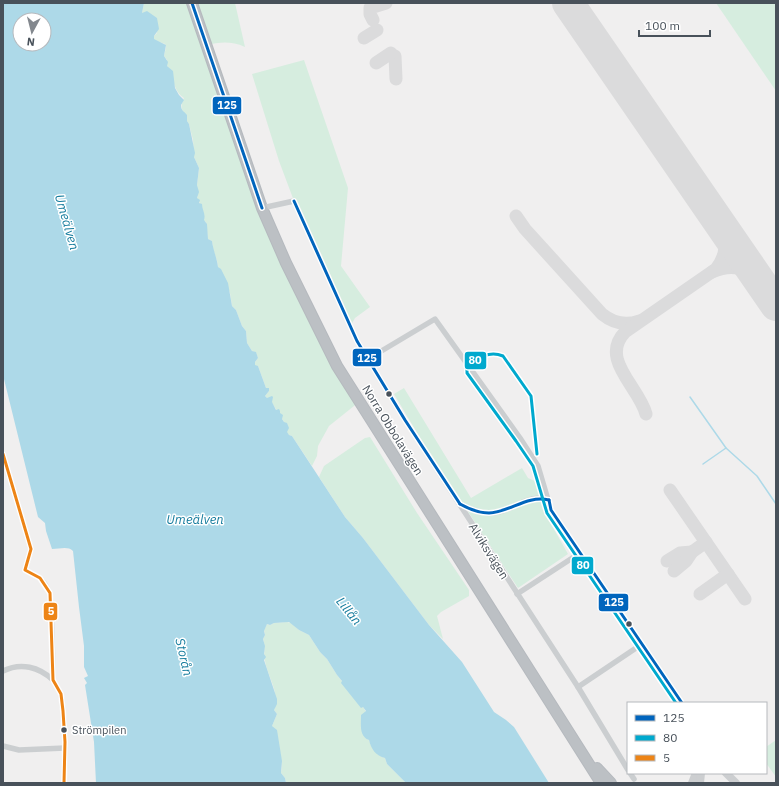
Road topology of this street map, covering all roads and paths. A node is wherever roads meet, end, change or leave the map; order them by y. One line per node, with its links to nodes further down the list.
1 (192, 3): 2 (highway, Norra Obbolavägen)
2 (262, 208): 3 (street, Alviksvägen); 16 (highway, Norra Obbolavägen)
3 (368, 360): 5 (street); 6 (street, Alviksvägen)
4 (3, 454): 11 (street)
5 (548, 500): 6 (street); 7 (street)
6 (460, 504): 8 (street, Alviksvägen)
7 (580, 553): 8 (street); 9 (street)
8 (517, 594): 12 (street, Alviksvägen)
9 (642, 644): 12 (street); 13 (street)
10 (3, 670): 11 (street)
11 (53, 680): 15 (street)
12 (578, 687): 17 (street, Alviksvägen)
13 (681, 702)
14 (3, 746): 15 (street)
15 (65, 748): 21 (street)
16 (585, 757): 22 (highway, Norra Obbolavägen); 23 (highway, Norra Obbolavägen)
17 (627, 768)
18 (631, 774): 20 (street)
19 (727, 774): 24 (street)
20 (634, 779)
21 (64, 783)
22 (601, 783)
23 (611, 783)
24 (736, 783)

